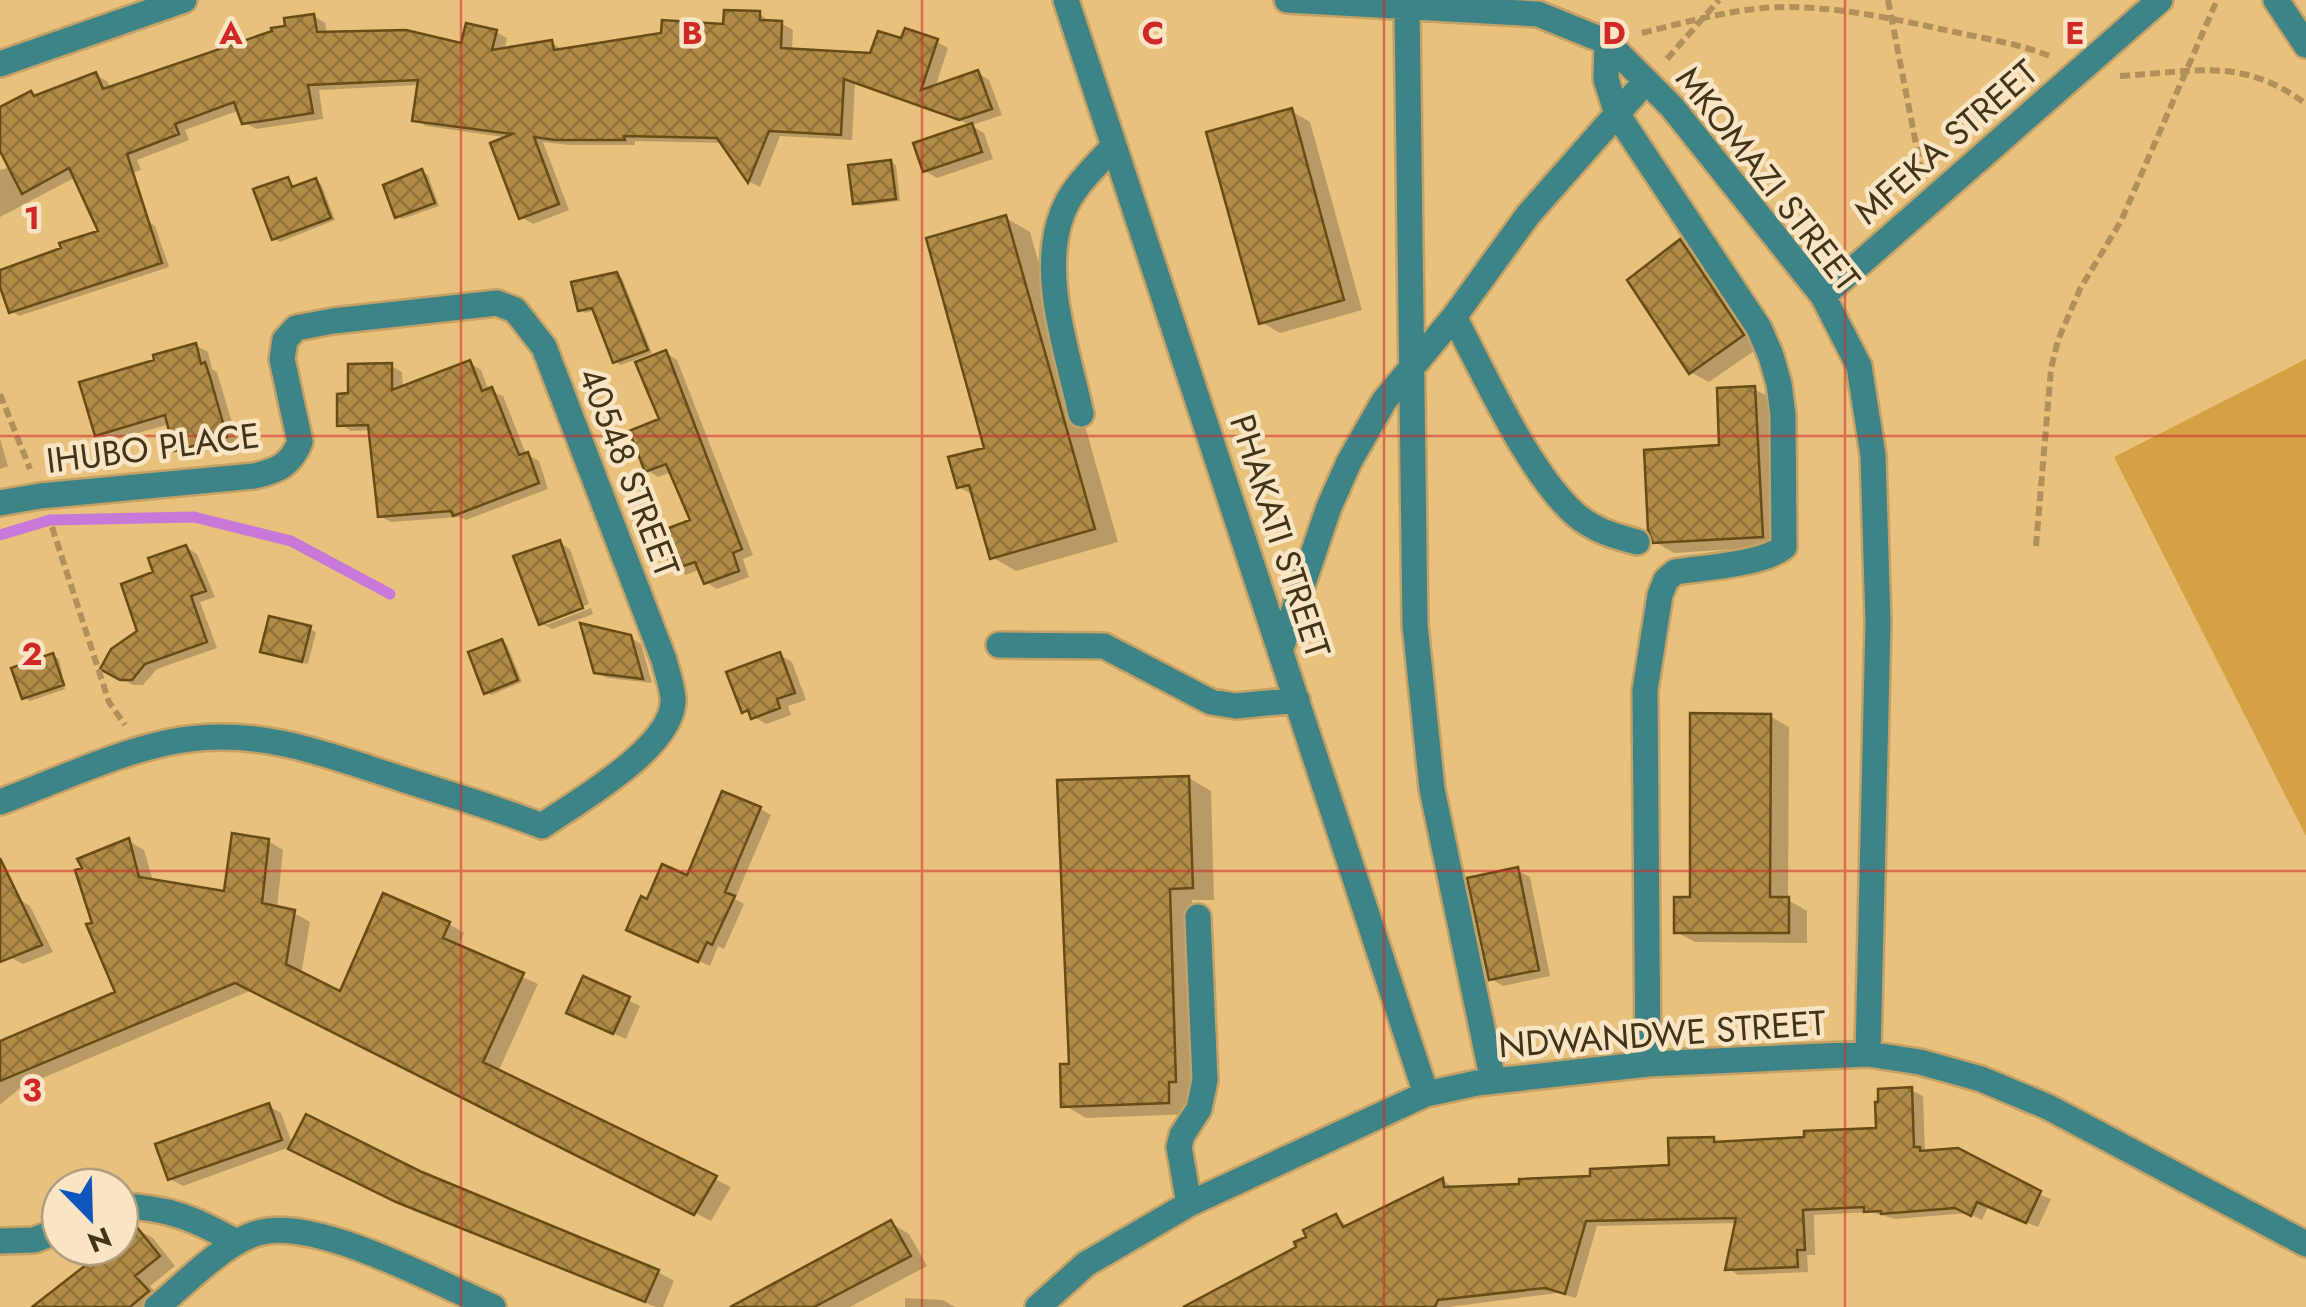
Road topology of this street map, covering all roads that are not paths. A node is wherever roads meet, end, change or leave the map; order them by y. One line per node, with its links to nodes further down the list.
1 (184, 0): 9 (street)
2 (1066, 0): 12 (street, PHAKATI STREET)
3 (1287, 0): 6 (street, MKOMAZI STREET)
4 (2160, 0): 13 (street, MFEKA STREET)
5 (2276, 0): 8 (street)
6 (1408, 6): 7 (street, MKOMAZI STREET); 16 (street)
7 (1607, 42): 10 (street, MKOMAZI STREET); 11 (street)
8 (2306, 45)
9 (0, 64)
10 (1646, 81): 11 (street); 13 (street, MKOMAZI STREET)
11 (1617, 114): 14 (street); 26 (street)
12 (1114, 146): 17 (street); 21 (street, PHAKATI STREET)
13 (1823, 296): 25 (street, MKOMAZI STREET)
14 (1454, 317): 16 (street); 19 (street)
15 (296, 328): 18 (street, IHUBO PLACE); 23 (street, 40548 STREET)
16 (1411, 366): 21 (street); 27 (street)
17 (1081, 414)
18 (0, 502)
19 (1637, 542)
20 (999, 645): 22 (street)
21 (1280, 652): 22 (street, PHAKATI STREET)
22 (1297, 700): 28 (street, PHAKATI STREET)
23 (0, 802)
24 (1198, 917): 29 (street)
25 (1868, 1054): 26 (street, NDWANDWE STREET); 34 (street, NDWANDWE STREET)
26 (1648, 1064): 27 (street, NDWANDWE STREET)
27 (1493, 1081): 28 (street, NDWANDWE STREET)
28 (1426, 1094): 29 (street, NDWANDWE STREET)
29 (1189, 1204): 37 (street, NDWANDWE STREET)
30 (140, 1208): 33 (street)
31 (40, 1238): 32 (street)
32 (0, 1241)
33 (236, 1242): 35 (street); 36 (street)
34 (2306, 1244)
35 (157, 1307)
36 (493, 1307)
37 (1038, 1307)

